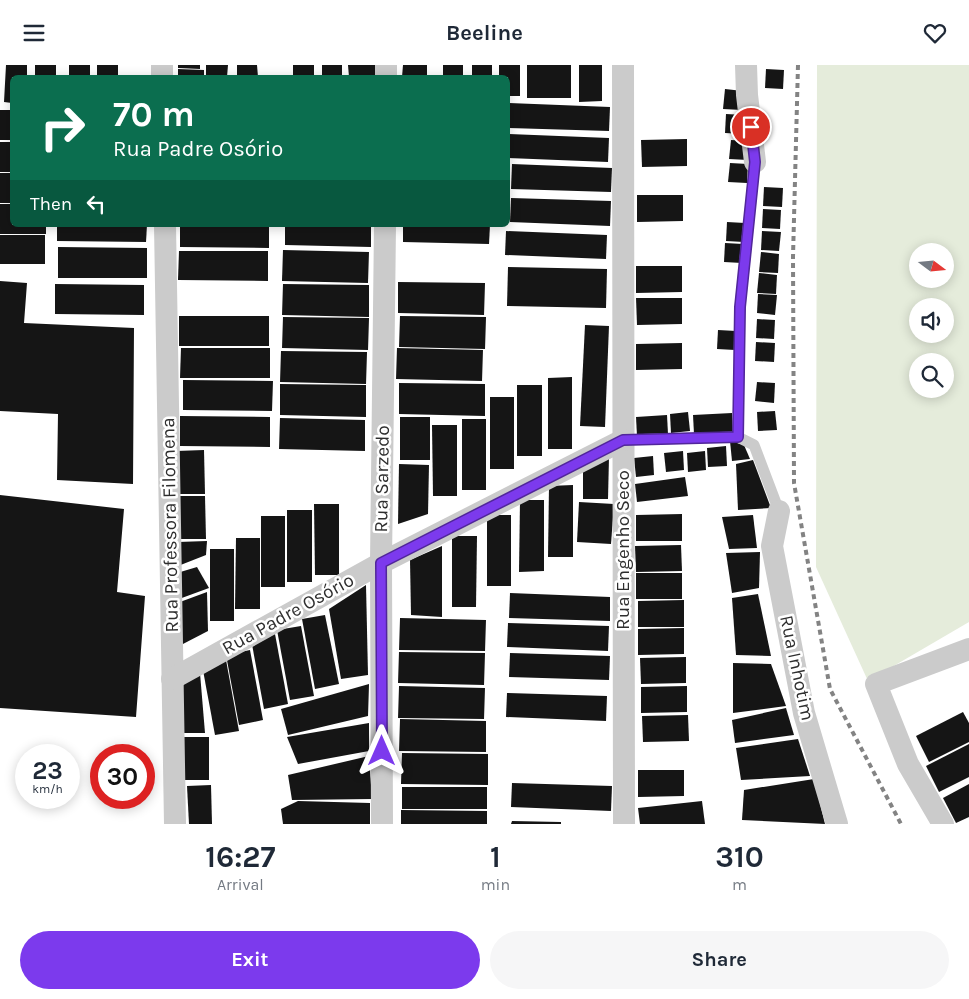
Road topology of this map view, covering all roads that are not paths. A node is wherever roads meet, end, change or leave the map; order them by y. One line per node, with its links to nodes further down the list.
1 (623, 65): 7 (street, Rua Engenho Seco)
2 (746, 65): 3 (street)
3 (755, 162): 6 (lane)
4 (165, 227): 11 (street, Rua Professora Filomena)
5 (385, 227): 9 (street, Rua Sarzedo)
6 (738, 437): 7 (lane, Rua Padre Osório); 8 (lane)
7 (623, 440): 9 (street, Rua Padre Osório); 14 (street, Rua Engenho Seco)
8 (779, 511): 15 (street, Rua Inhotim)
9 (381, 563): 11 (street, Rua Padre Osório); 13 (street, Rua Sarzedo)
10 (969, 649): 16 (street)
11 (172, 679): 12 (street, Rua Professora Filomena)
12 (175, 824)
13 (382, 824)
14 (624, 824)
15 (837, 824)
16 (943, 824)

